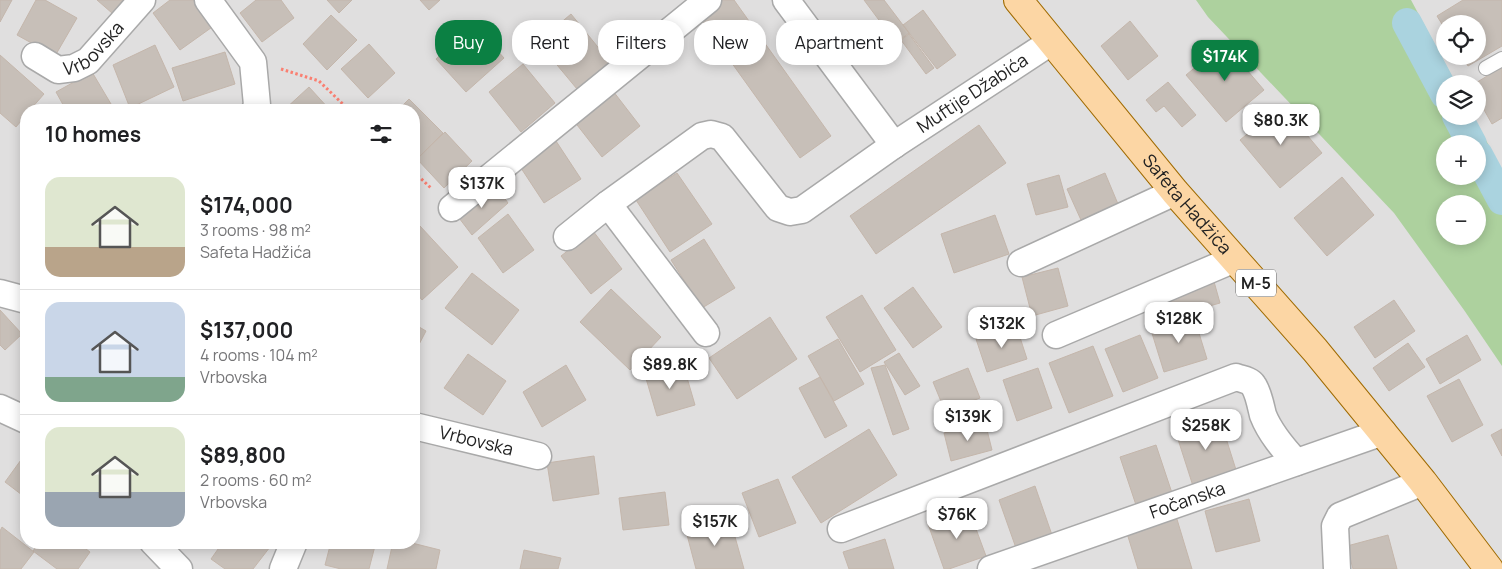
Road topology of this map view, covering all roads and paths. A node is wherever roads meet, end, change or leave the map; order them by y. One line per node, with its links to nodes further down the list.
1 (142, 0): 7 (street, Vrbovska)
2 (208, 0): 9 (street)
3 (708, 0): 16 (street)
4 (786, 0): 13 (street)
5 (1018, 0): 6 (main road, Safeta Hadžića / M-5)
6 (1051, 42): 13 (street, Muftije Džabića); 14 (main road, Safeta Hadžića / M-5)
7 (35, 56)
8 (1502, 59): 10 (lane)
9 (253, 62): 11 (street); 12 (path)
10 (1486, 68)
11 (257, 104)
12 (343, 104)
13 (894, 146): 15 (street, Muftije Džabića)
14 (1175, 192): 18 (main road, Safeta Hadžića / M-5); 19 (street)
15 (608, 204): 17 (street); 22 (street)
16 (452, 208)
17 (567, 237)
18 (1235, 259): 23 (street); 27 (main road, Safeta Hadžića / M-5)
19 (1021, 263)
20 (0, 293): 21 (street)
21 (20, 298)
22 (706, 333)
23 (1056, 335)
24 (0, 408): 25 (street)
25 (20, 417)
26 (420, 427): 28 (street, Vrbovska)
27 (1383, 432): 29 (street, Fočanska); 30 (main road, Safeta Hadžića / M-5)
28 (538, 456)
29 (1296, 462): 31 (street); 36 (street, Fočanska)
30 (1423, 482): 37 (street); 38 (main road, Safeta Hadžića / M-5)
31 (841, 529)
32 (159, 549): 34 (street)
33 (291, 549): 35 (street)
34 (175, 568)
35 (283, 569)
36 (991, 569)
37 (1337, 569)
38 (1489, 569)

